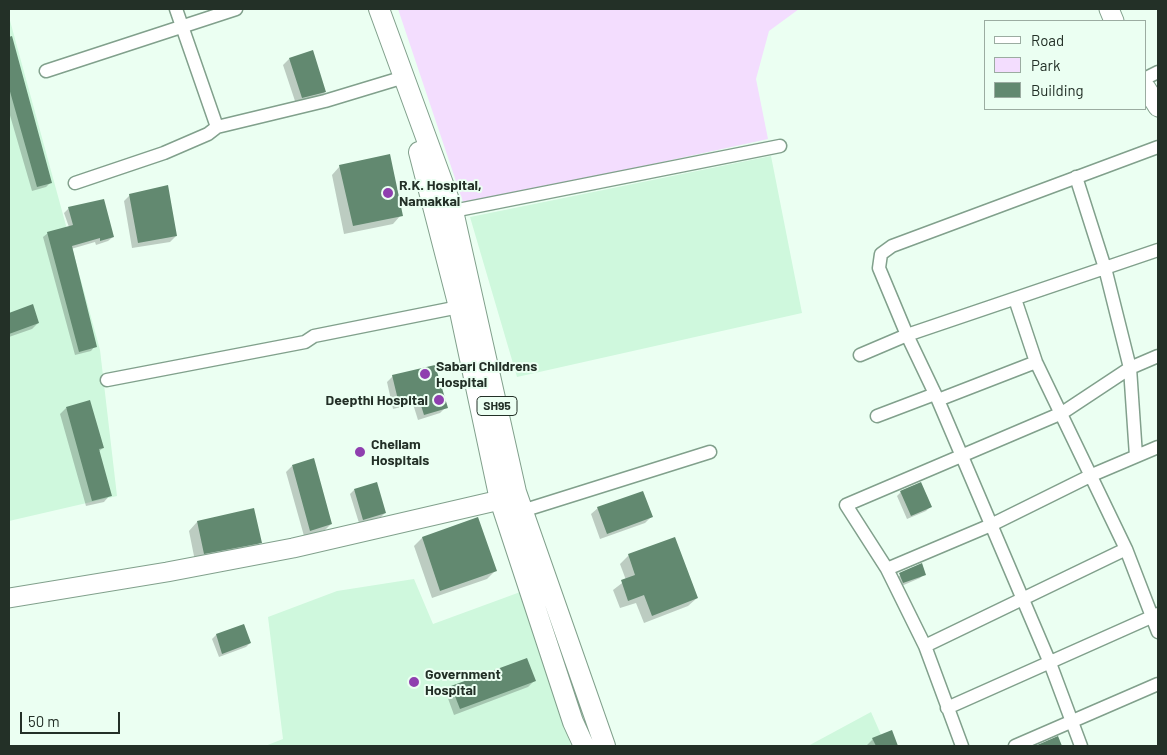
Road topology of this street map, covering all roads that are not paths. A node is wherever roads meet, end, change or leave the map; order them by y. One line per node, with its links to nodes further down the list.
1 (176, 9): 4 (street)
2 (236, 9): 4 (street)
3 (379, 9): 5 (main road, SH95)
4 (181, 26): 6 (street); 9 (street)
5 (399, 70): 9 (street); 14 (main road, SH95); 18 (main road, SH95)
6 (46, 71)
7 (1147, 90): 8 (street)
8 (1158, 107)
9 (217, 127): 13 (street)
10 (780, 146): 14 (street)
11 (1158, 147): 12 (street)
12 (1076, 177): 16 (street); 19 (street)
13 (75, 183)
14 (453, 211): 33 (main road, SH95)
15 (1158, 250): 16 (street)
16 (1105, 268): 17 (street); 23 (street)
17 (1015, 299): 19 (street); 22 (street)
18 (459, 307): 24 (street); 33 (main road, SH95)
19 (907, 335): 20 (street); 25 (street)
20 (860, 355)
21 (1158, 356): 23 (street)
22 (1036, 362): 25 (street); 26 (street)
23 (1130, 368): 26 (street); 31 (street)
24 (107, 380)
25 (937, 397): 27 (street); 30 (street)
26 (1062, 414): 30 (street); 32 (street)
27 (877, 416)
28 (1158, 447): 31 (street)
29 (710, 452): 33 (street)
30 (960, 456): 34 (street); 36 (street)
31 (1136, 456): 32 (street)
32 (1092, 475): 34 (street); 35 (street)
33 (513, 501): 37 (street); 46 (main road, SH95); 47 (main road, SH95)
34 (991, 525): 36 (street); 38 (street)
35 (1126, 549): 38 (street); 39 (street)
36 (887, 569): 41 (street)
37 (9, 598)
38 (1023, 600): 41 (street); 42 (street)
39 (1155, 615): 40 (street); 42 (street)
40 (1158, 632)
41 (925, 646): 44 (street)
42 (1050, 663): 44 (street); 45 (street)
43 (1158, 684): 45 (street)
44 (948, 708): 48 (street)
45 (1072, 721): 49 (street); 50 (street)
46 (584, 746)
47 (605, 746)
48 (962, 746)
49 (1015, 746)
50 (1081, 746)

